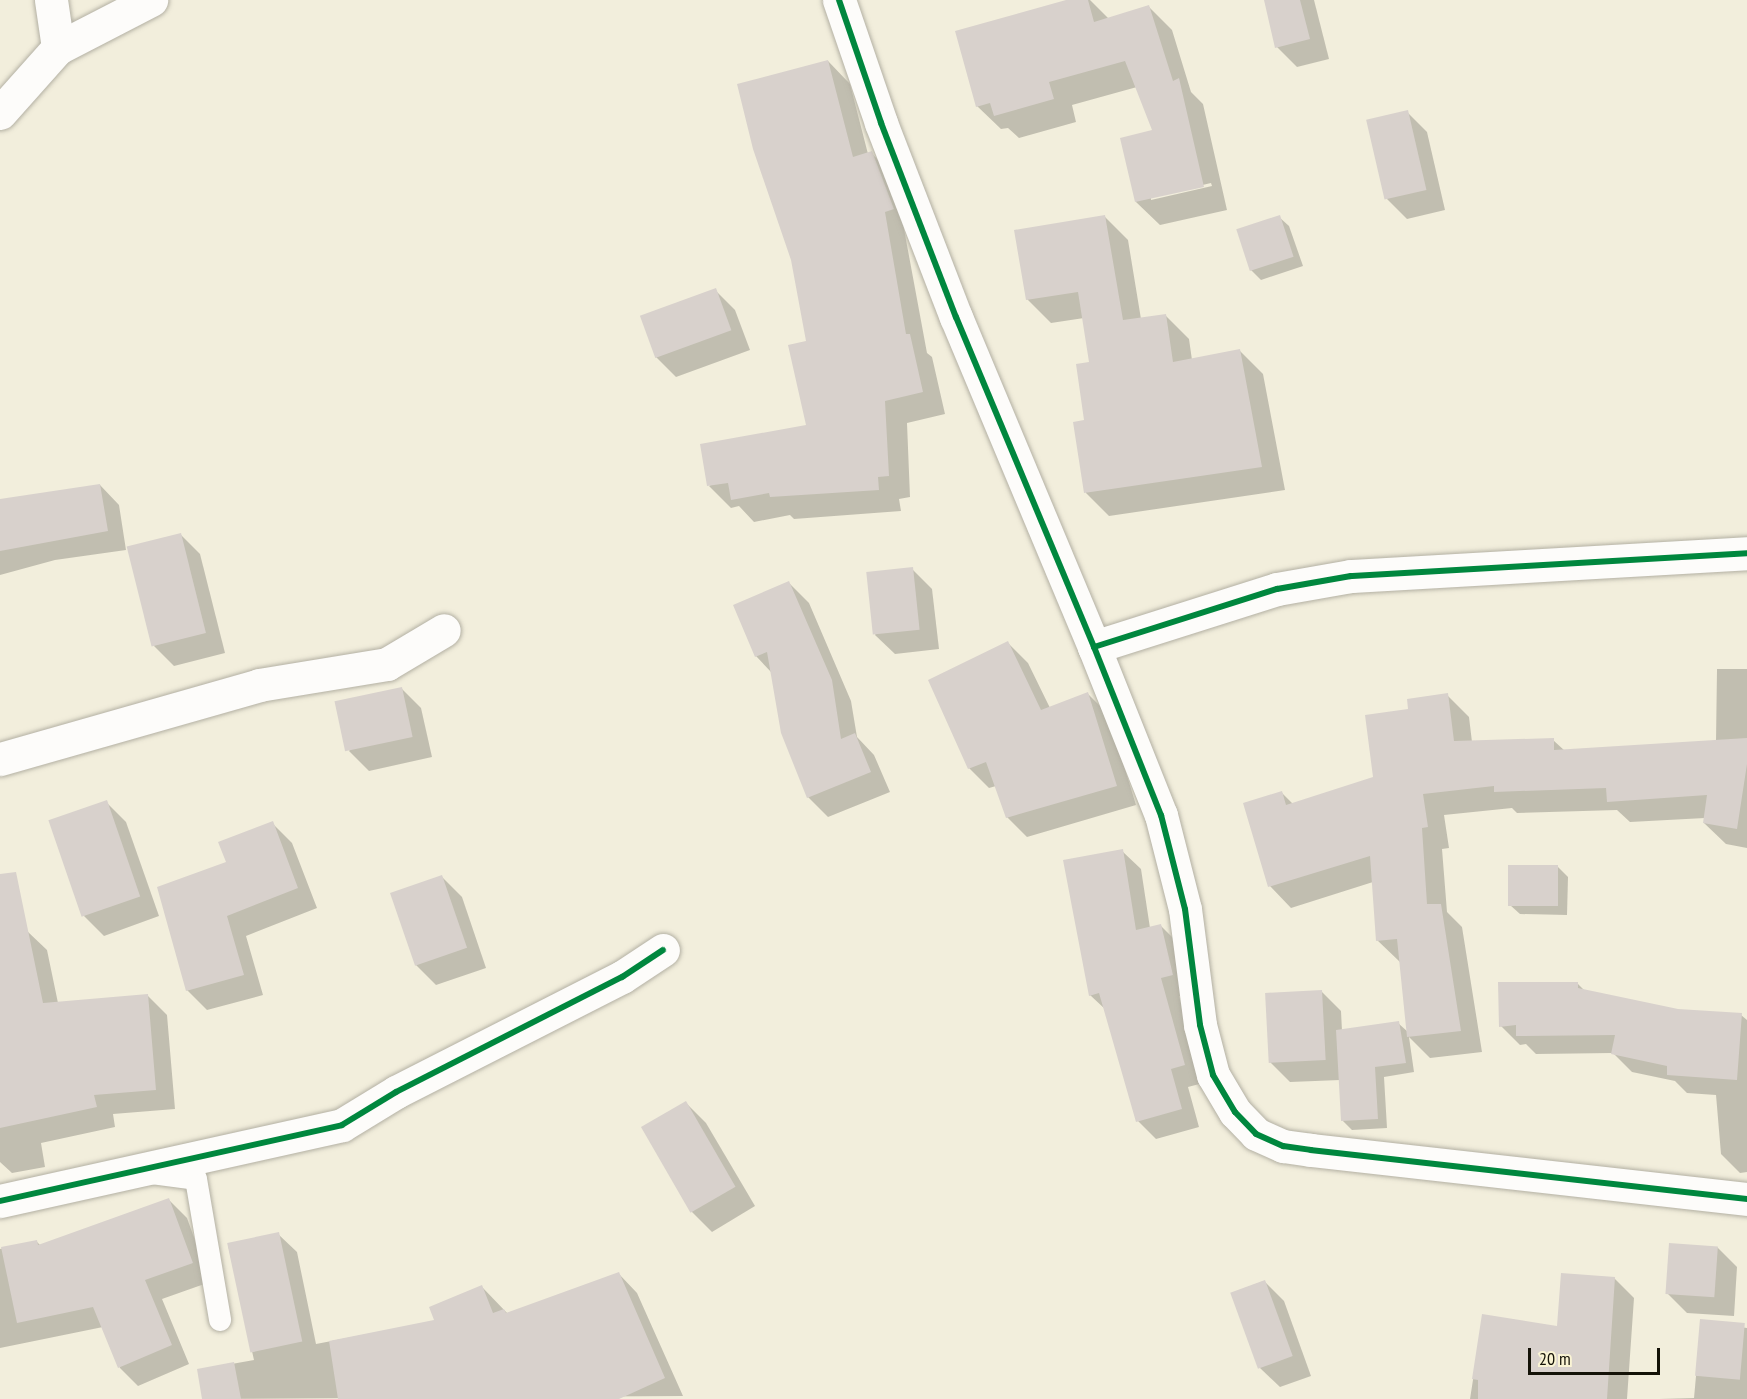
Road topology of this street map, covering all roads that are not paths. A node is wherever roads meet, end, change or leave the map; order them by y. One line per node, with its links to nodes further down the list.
1 (51, 0): 4 (street)
2 (151, 0): 4 (street)
3 (838, 0): 8 (street)
4 (58, 48): 5 (street)
5 (0, 113)
6 (1747, 553): 8 (street)
7 (444, 630): 9 (street)
8 (1094, 647): 12 (street)
9 (0, 759)
10 (663, 950): 11 (street)
11 (136, 1171): 13 (street); 14 (lane)
12 (1747, 1199)
13 (0, 1201)
14 (220, 1320)

